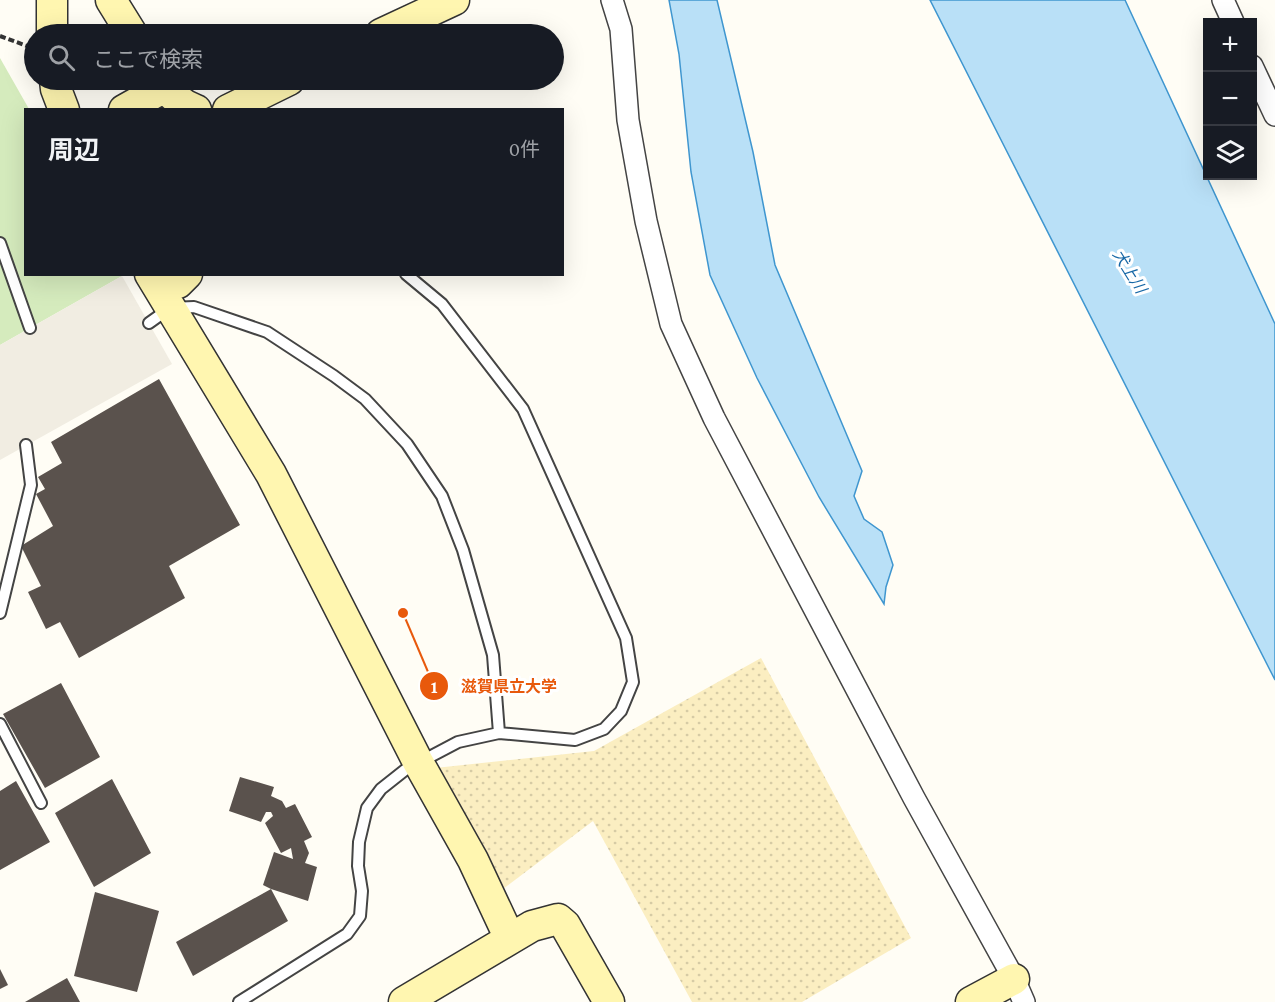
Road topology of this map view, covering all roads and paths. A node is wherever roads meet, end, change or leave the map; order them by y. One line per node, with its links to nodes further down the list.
1 (52, 0): 7 (street)
2 (111, 0): 8 (street)
3 (454, 0): 9 (street)
4 (612, 0): 36 (street)
5 (1222, 0): 6 (street)
6 (1231, 18)
7 (52, 24)
8 (126, 24)
9 (402, 24)
10 (0, 36): 11 (path)
11 (24, 44)
12 (1255, 72): 21 (street)
13 (56, 90): 17 (street)
14 (153, 90): 18 (street)
15 (169, 90): 19 (street)
16 (269, 90): 20 (street)
17 (63, 108)
18 (127, 108)
19 (190, 108)
20 (232, 108)
21 (1275, 115)
22 (0, 243): 28 (lane)
23 (152, 276): 27 (street)
24 (155, 276): 25 (street)
25 (185, 276)
26 (408, 276): 32 (lane)
27 (160, 315): 32 (lane); 33 (street)
28 (30, 328)
29 (26, 445): 30 (lane)
30 (0, 613)
31 (0, 724): 34 (lane)
32 (499, 733): 33 (lane)
33 (418, 762): 35 (street); 37 (lane)
34 (41, 802)
35 (510, 939): 38 (street); 39 (street)
36 (1019, 991): 40 (street)
37 (239, 1002)
38 (404, 1002)
39 (609, 1002)
40 (971, 1002)

